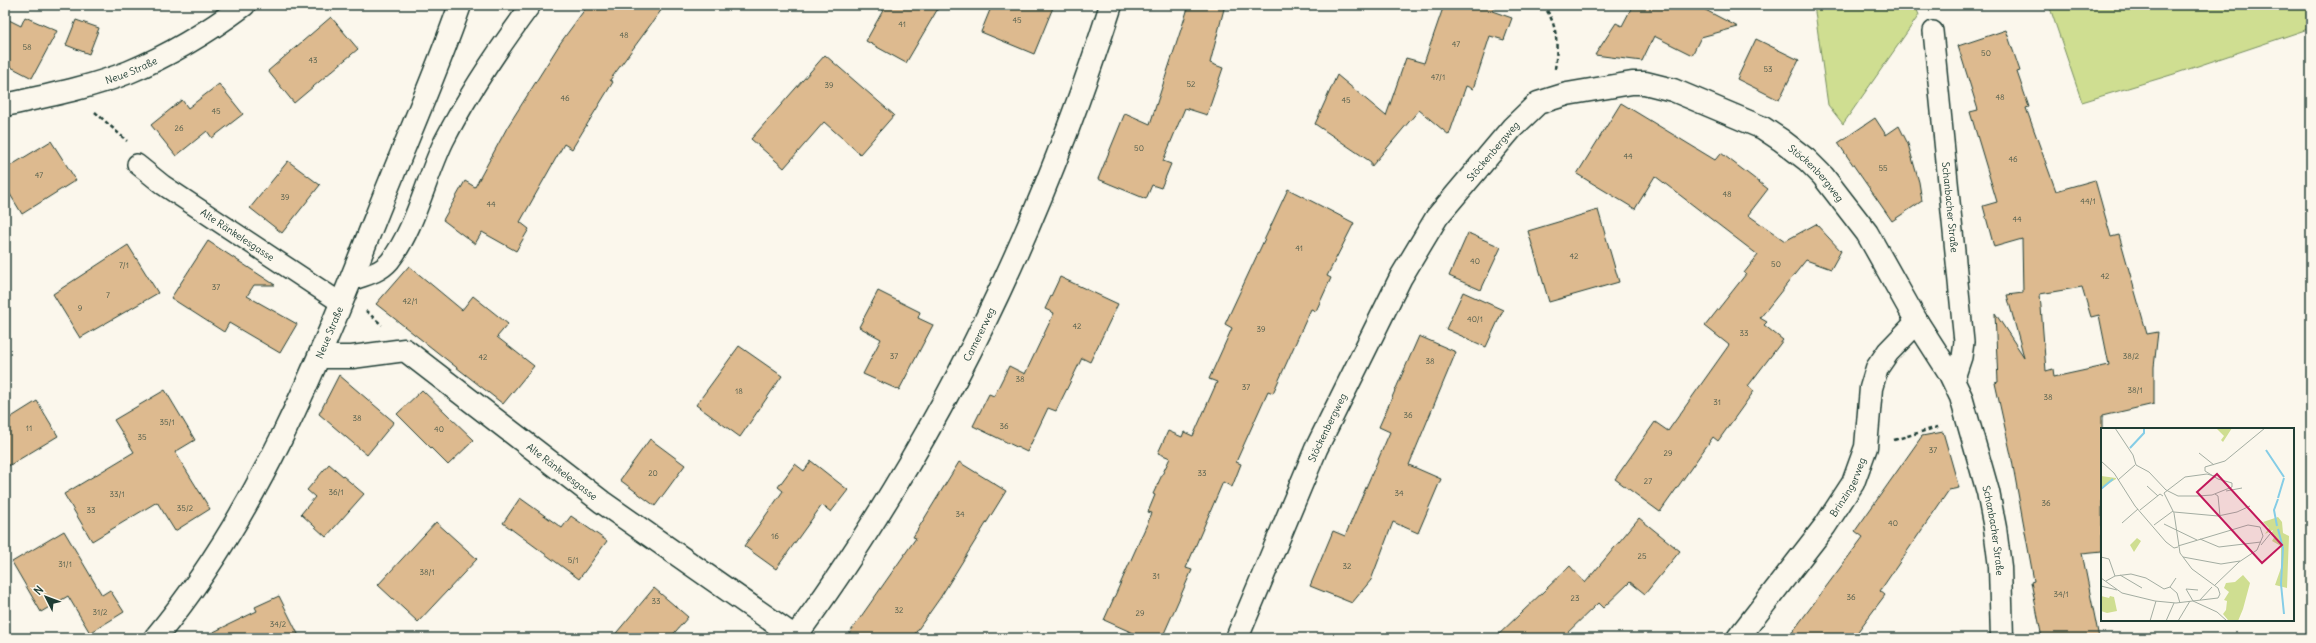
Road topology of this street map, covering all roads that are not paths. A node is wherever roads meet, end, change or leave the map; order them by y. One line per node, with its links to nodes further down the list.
1 (244, 5): 6 (street, Neue Straße)
2 (460, 5): 8 (street, Neue Straße)
3 (530, 5): 8 (lane)
4 (1111, 5): 13 (street, Camererweg)
5 (1933, 31): 12 (lane, Schanbacher Straße)
6 (5, 105)
7 (137, 164): 9 (lane, Alte Ränkelesgasse)
8 (350, 281): 9 (street, Neue Straße)
9 (341, 303): 11 (street, Neue Straße)
10 (1917, 322): 12 (street, Schanbacher Straße); 15 (street, Stöckenbergweg); 16 (street, Brinzingerweg)
11 (320, 357): 13 (street, Alte Ränkelesgasse); 14 (street, Neue Straße)
12 (1954, 381): 17 (street, Schanbacher Straße)
13 (794, 637)
14 (156, 638)
15 (1237, 638)
16 (1738, 638)
17 (2002, 638)

